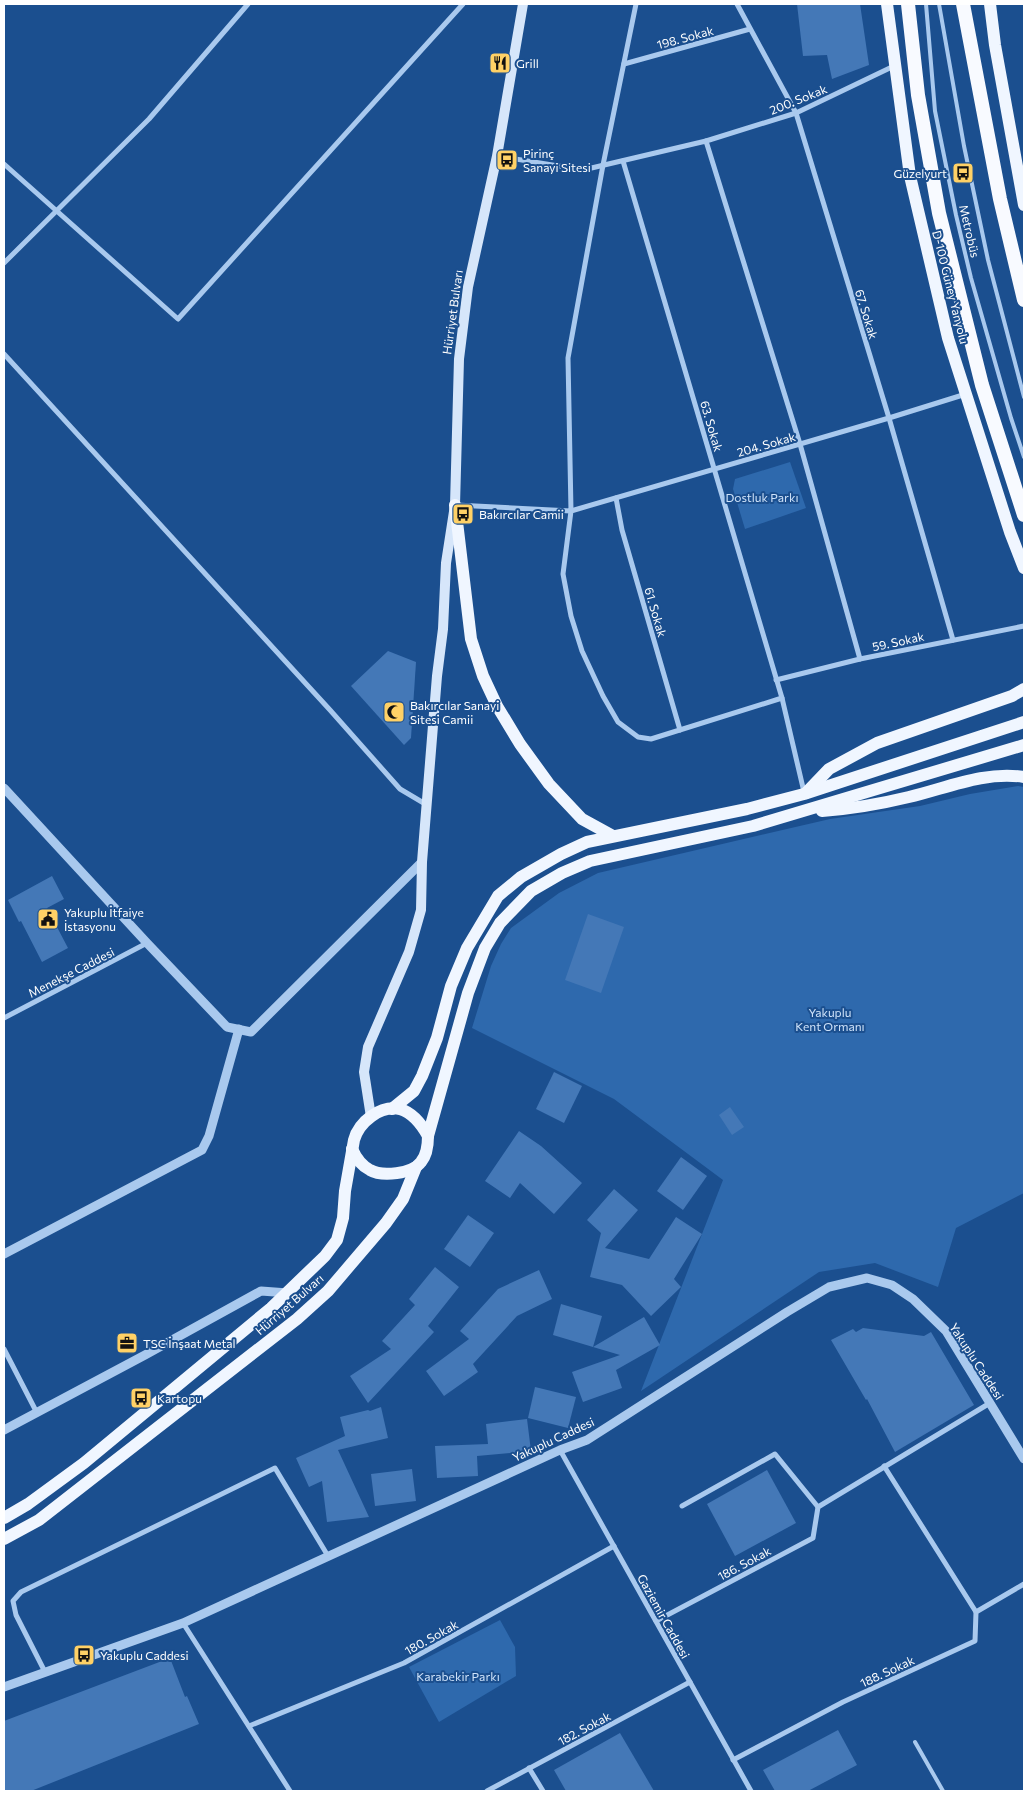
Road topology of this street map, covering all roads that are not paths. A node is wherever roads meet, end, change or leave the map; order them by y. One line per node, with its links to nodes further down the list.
1 (248, 4): 22 (street)
2 (463, 4): 22 (street)
3 (523, 4): 17 (main road, Hürriyet Bulvarı)
4 (636, 4): 13 (street)
5 (737, 4): 12 (street, 67. Sokak)
6 (887, 4): 14 (main road, D-100 Güney Yanyolu)
7 (908, 4): 35 (highway)
8 (926, 4): 30 (lane, Metrobüs)
9 (939, 4): 27 (lane, Metrobüs)
10 (962, 4): 24 (highway)
11 (990, 4): 21 (main road)
12 (750, 29): 13 (street, 198. Sokak); 15 (street, 67. Sokak)
13 (624, 64): 20 (street)
14 (894, 66): 15 (street, 200. Sokak); 26 (main road, D-100 Güney Yanyolu)
15 (796, 113): 16 (street, 200. Sokak); 28 (street, 67. Sokak)
16 (706, 141): 18 (street, 200. Sokak); 29 (street)
17 (497, 156): 20 (street, 200. Sokak); 33 (main road, Hürriyet Bulvarı)
18 (623, 161): 20 (street, 200. Sokak); 31 (street, 63. Sokak)
19 (4, 164): 22 (street)
20 (603, 165): 34 (street)
21 (1024, 205)
22 (55, 210): 23 (street)
23 (4, 262)
24 (1024, 300)
25 (4, 354): 49 (street)
26 (966, 394): 28 (street, 204. Sokak); 36 (main road, D-100 Güney Yanyolu)
27 (1024, 397)
28 (889, 418): 29 (street, 204. Sokak); 38 (street, 67. Sokak)
29 (800, 444): 31 (street, 204. Sokak); 39 (street)
30 (1024, 457)
31 (714, 470): 32 (street, 204. Sokak); 40 (street, 63. Sokak)
32 (616, 498): 34 (street, 204. Sokak); 44 (street, 61. Sokak)
33 (455, 505): 34 (street, 204. Sokak); 49 (main road, Hürriyet Bulvarı); 51 (main road)
34 (571, 511): 44 (street)
35 (1024, 514)
36 (1024, 568)
37 (1024, 626): 38 (street, 59. Sokak)
38 (953, 640): 39 (street, 59. Sokak)
39 (860, 659): 40 (street, 59. Sokak)
40 (776, 680): 42 (street, 63. Sokak)
41 (1024, 689): 48 (main road)
42 (782, 698): 44 (street); 48 (street, 63. Sokak)
43 (1024, 722): 48 (main road)
44 (680, 730)
45 (1024, 745): 50 (main road)
46 (1024, 777): 50 (main road)
47 (4, 788): 53 (street)
48 (804, 794): 51 (main road)
49 (428, 806): 52 (main road, Hürriyet Bulvarı)
50 (795, 814): 58 (main road)
51 (613, 836): 56 (main road)
52 (422, 862): 55 (street); 57 (main road, Hürriyet Bulvarı)
53 (147, 943): 54 (street, Menekşe Caddesi); 55 (street)
54 (4, 1018)
55 (239, 1029): 61 (street)
56 (392, 1109): 57 (main road); 58 (main road)
57 (371, 1117): 59 (main road)
58 (428, 1136): 60 (main road)
59 (352, 1149): 60 (main road); 62 (main road, Hürriyet Bulvarı)
60 (416, 1167): 73 (main road, Hürriyet Bulvarı)
61 (4, 1254)
62 (289, 1293): 65 (street); 72 (main road, Hürriyet Bulvarı)
63 (4, 1349): 65 (street)
64 (990, 1403): 67 (street, Yakuplu Caddesi); 68 (street, Yakuplu Caddesi); 69 (street)
65 (37, 1412): 66 (street)
66 (4, 1430)
67 (560, 1450): 74 (street, Gaziemir Caddesi); 75 (street, Yakuplu Caddesi)
68 (1024, 1459)
69 (884, 1466): 71 (street); 77 (street)
70 (682, 1506): 71 (street)
71 (818, 1506): 78 (street, 186. Sokak)
72 (4, 1518)
73 (4, 1539)
74 (614, 1546): 78 (street, Gaziemir Caddesi); 83 (street, 180. Sokak)
75 (328, 1556): 79 (street, Yakuplu Caddesi); 80 (street)
76 (1024, 1584): 77 (street)
77 (976, 1612): 85 (street, 188. Sokak)
78 (656, 1621): 81 (street, Gaziemir Caddesi)
79 (184, 1623): 80 (street, Yakuplu Caddesi); 83 (street)
80 (45, 1672): 82 (street, Yakuplu Caddesi)
81 (690, 1682): 85 (street, Gaziemir Caddesi); 86 (street, 182. Sokak)
82 (4, 1687)
83 (249, 1726): 87 (street)
84 (915, 1742): 91 (lane)
85 (734, 1760): 90 (street, Gaziemir Caddesi)
86 (529, 1768): 88 (street, 182. Sokak); 89 (street)
87 (290, 1791)
88 (488, 1791)
89 (543, 1791)
90 (751, 1791)
91 (943, 1791)

